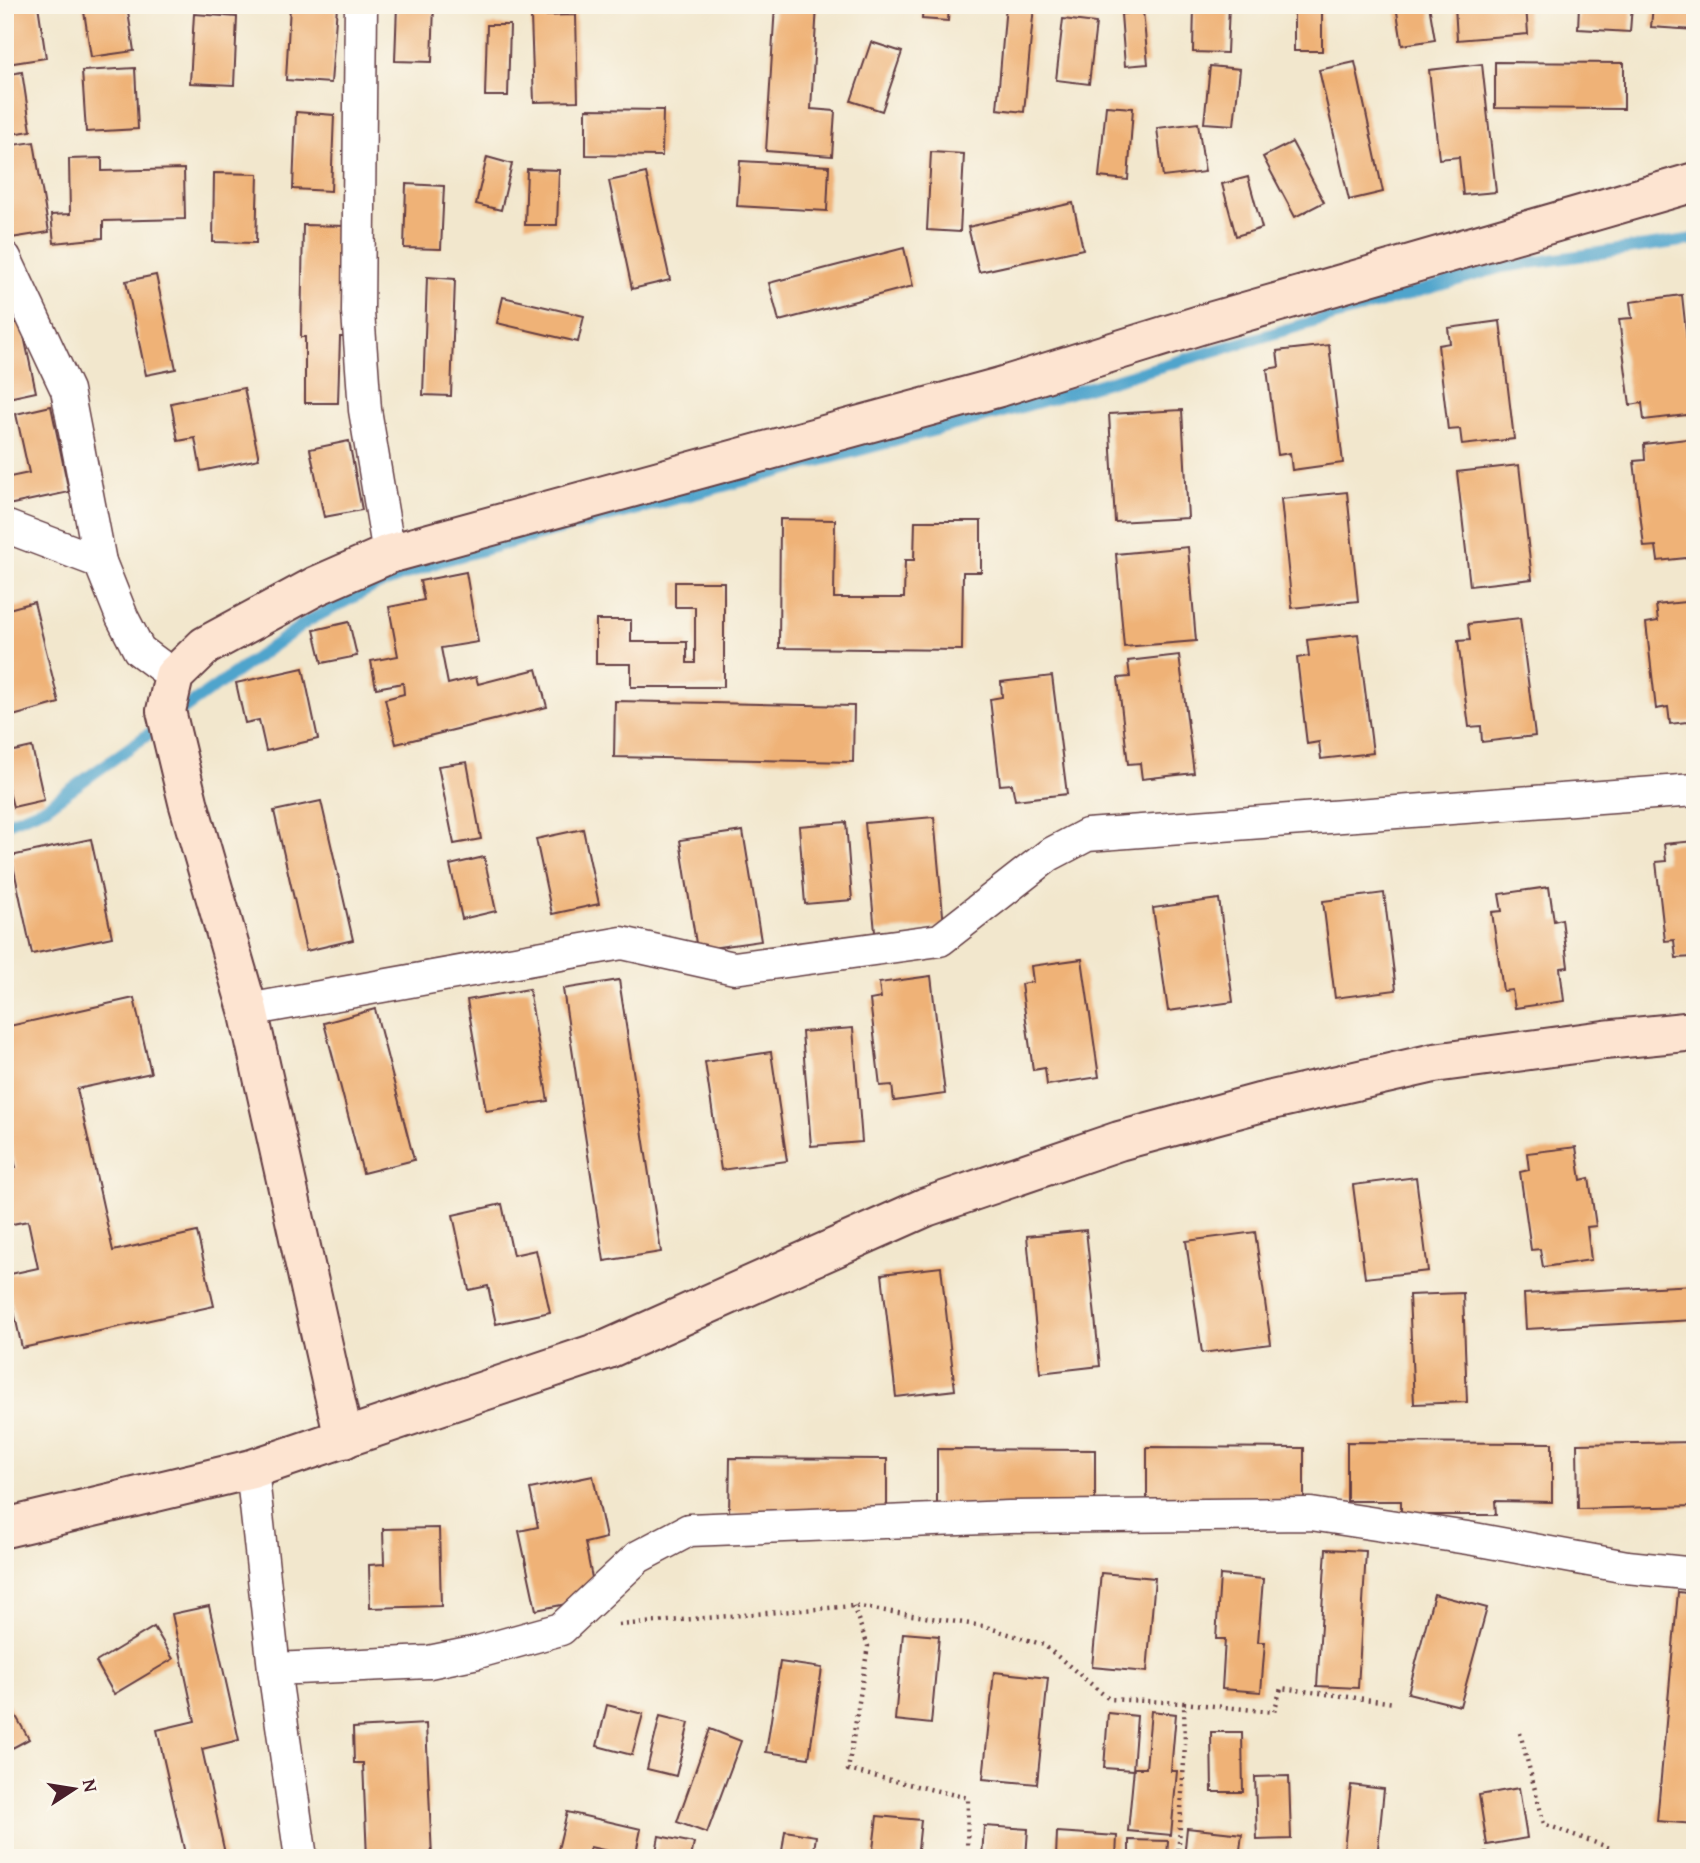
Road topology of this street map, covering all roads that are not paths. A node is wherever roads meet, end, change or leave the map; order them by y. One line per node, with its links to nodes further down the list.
1 (361, 5): 5 (street)
2 (1695, 182): 5 (street)
3 (5, 258): 6 (street)
4 (5, 526): 6 (street)
5 (389, 554): 7 (street)
6 (100, 562): 7 (street)
7 (170, 705): 9 (street)
8 (1695, 790): 9 (street)
9 (248, 1010): 11 (street)
10 (1695, 1031): 11 (street)
11 (344, 1439): 12 (street)
12 (252, 1469): 13 (street); 15 (street)
13 (5, 1528)
14 (1695, 1574): 15 (street)
15 (274, 1669): 16 (street)
16 (301, 1858)

